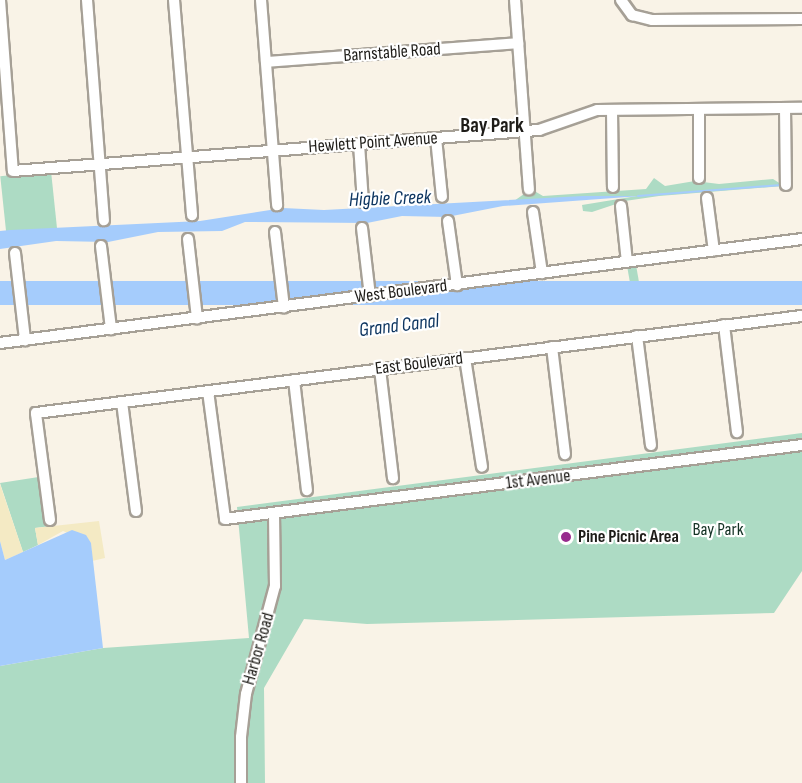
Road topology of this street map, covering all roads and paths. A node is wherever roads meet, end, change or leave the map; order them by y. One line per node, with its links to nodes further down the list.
1 (0, 0): 19 (street, Hewlett Point Avenue)
2 (87, 0): 19 (street)
3 (174, 0): 18 (street)
4 (261, 0): 9 (street)
5 (515, 0): 8 (street)
6 (621, 0): 7 (street)
7 (802, 19)
8 (518, 44): 9 (street, Barnstable Road); 14 (street)
9 (266, 62): 17 (street)
10 (785, 108): 11 (street, Hewlett Point Avenue); 12 (street, Hewlett Point Avenue); 21 (street)
11 (802, 108)
12 (699, 109): 13 (street, Hewlett Point Avenue); 20 (street)
13 (612, 110): 14 (street, Hewlett Point Avenue); 22 (street)
14 (525, 131): 15 (street, Hewlett Point Avenue); 23 (street)
15 (436, 138): 16 (street, Hewlett Point Avenue); 24 (street)
16 (359, 144): 17 (street, Hewlett Point Avenue); 26 (street)
17 (272, 150): 18 (street, Hewlett Point Avenue); 27 (street)
18 (186, 157): 19 (street, Hewlett Point Avenue); 30 (street)
19 (99, 163): 31 (street)
20 (699, 178)
21 (786, 185)
22 (613, 187)
23 (529, 189)
24 (442, 197)
25 (707, 198): 38 (street)
26 (363, 202)
27 (277, 204)
28 (621, 206): 40 (street)
29 (533, 212): 41 (street)
30 (192, 215)
31 (104, 220)
32 (448, 221): 42 (street)
33 (362, 228): 43 (street)
34 (275, 232): 44 (street)
35 (188, 239): 46 (street)
36 (802, 239): 38 (street, West Boulevard)
37 (101, 246): 48 (street)
38 (714, 251): 40 (street, West Boulevard)
39 (15, 253): 50 (street)
40 (627, 262): 41 (street, West Boulevard)
41 (542, 273): 42 (street, West Boulevard)
42 (457, 285): 43 (street, West Boulevard)
43 (370, 296): 44 (street, West Boulevard)
44 (284, 307): 46 (street, West Boulevard)
45 (802, 316): 47 (street, East Boulevard)
46 (197, 318): 48 (street, West Boulevard)
47 (724, 325): 49 (street, East Boulevard); 58 (street)
48 (111, 328): 50 (street, West Boulevard)
49 (638, 336): 52 (street, East Boulevard); 59 (street)
50 (25, 340): 51 (street, West Boulevard)
51 (0, 343)
52 (552, 347): 53 (street, East Boulevard); 61 (street)
53 (465, 358): 54 (street, East Boulevard); 62 (street)
54 (380, 369): 55 (street, East Boulevard); 63 (street)
55 (294, 380): 56 (street, East Boulevard); 64 (street)
56 (208, 391): 57 (street, East Boulevard); 66 (street, 1st Avenue)
57 (122, 402): 65 (street); 67 (street, East Boulevard)
58 (737, 432)
59 (651, 445)
60 (802, 445): 66 (street, 1st Avenue)
61 (565, 454)
62 (482, 467)
63 (393, 478)
64 (307, 490)
65 (136, 511)
66 (274, 514): 68 (street, Harbor Road)
67 (50, 520)
68 (241, 783)

